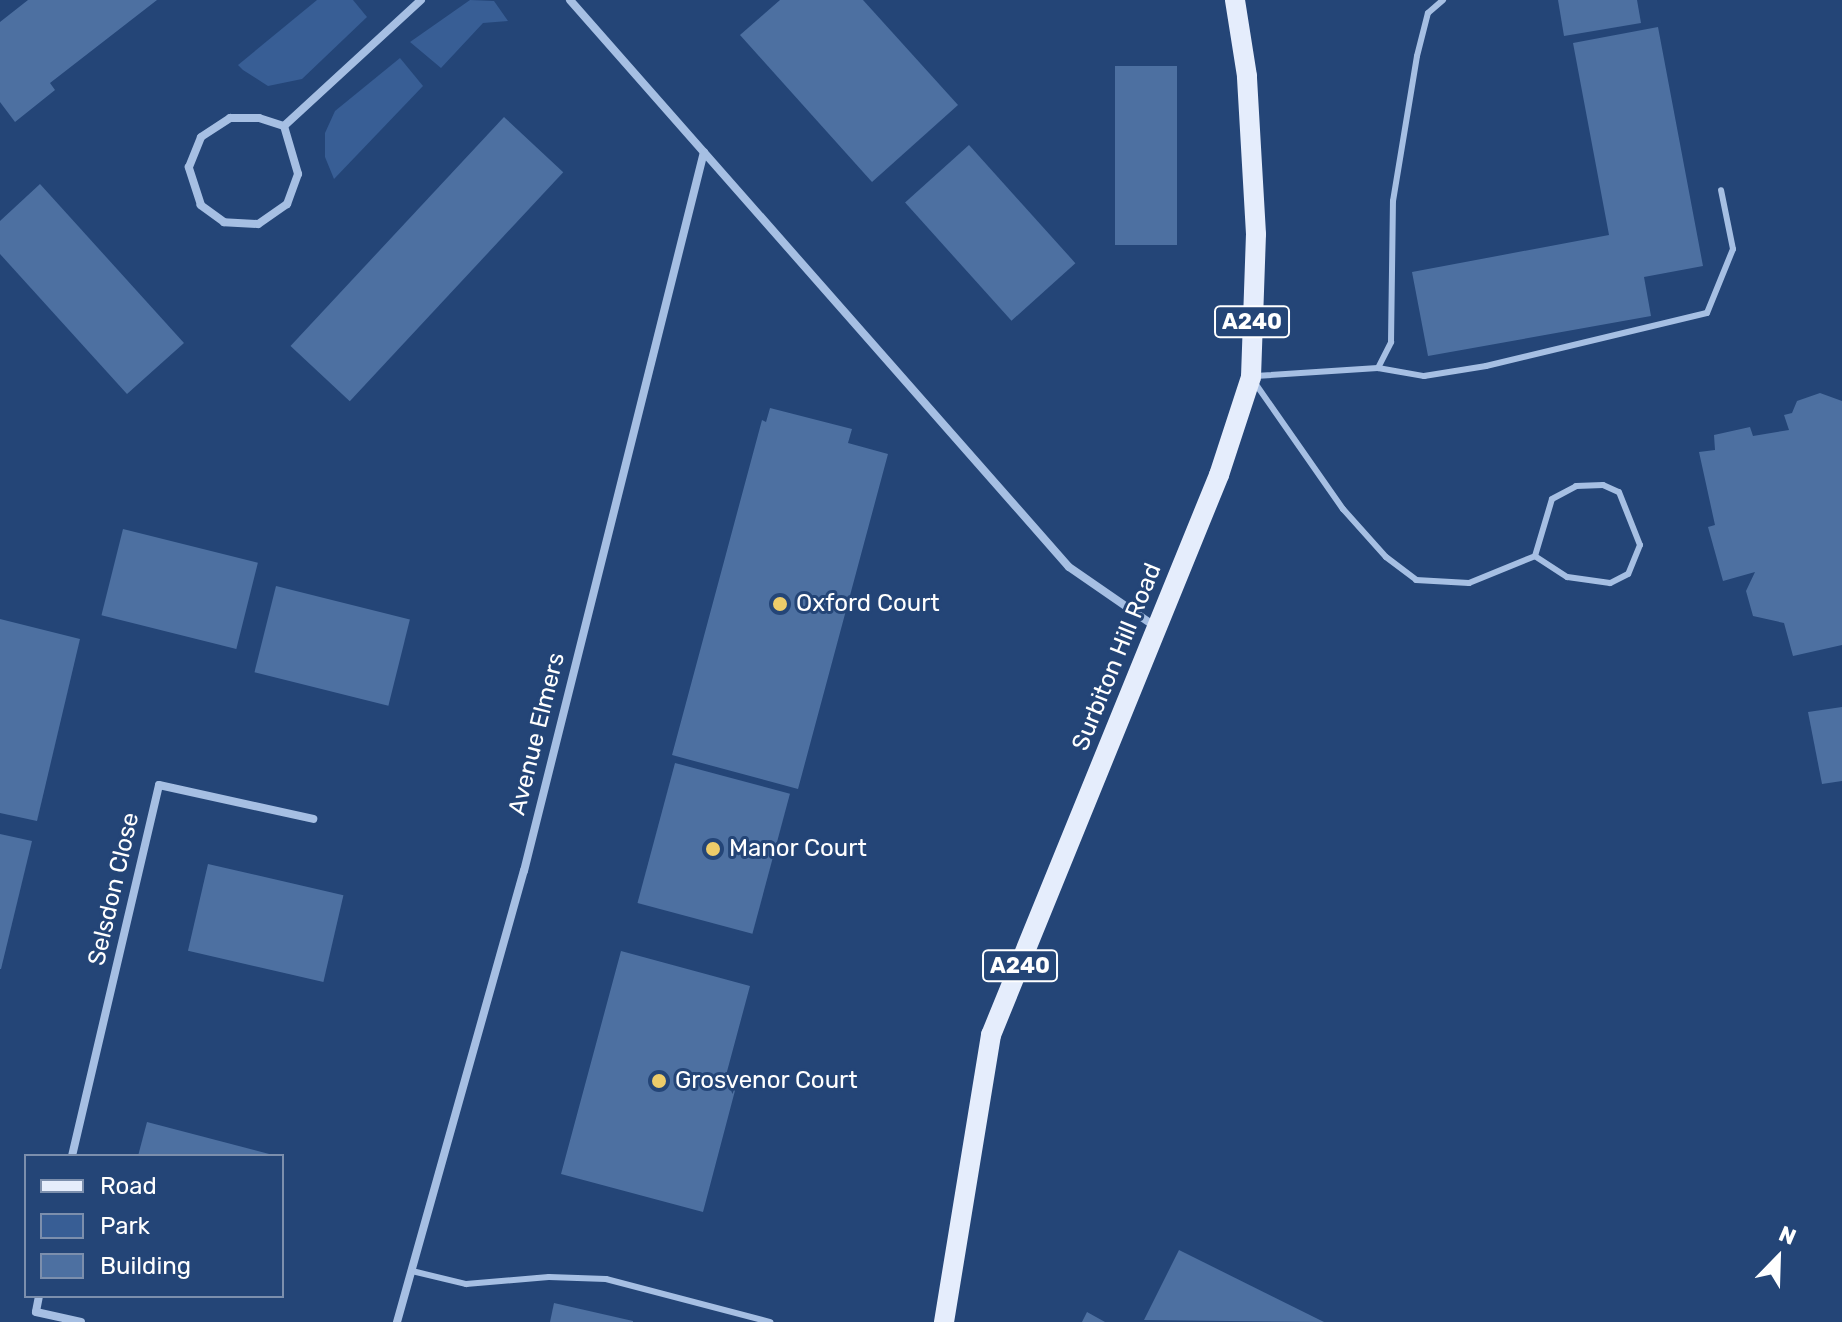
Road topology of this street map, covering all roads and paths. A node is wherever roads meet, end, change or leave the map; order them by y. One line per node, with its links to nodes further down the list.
1 (421, 0): 5 (street)
2 (570, 0): 6 (street)
3 (1235, 0): 9 (main road, Surbiton Hill Road / A240)
4 (1443, 0): 8 (lane)
5 (284, 126): 5 (street)
6 (704, 152): 11 (street); 14 (street, Avenue Elmers)
7 (1721, 190): 8 (lane)
8 (1378, 368): 9 (lane)
9 (1251, 377): 10 (lane); 11 (main road, Surbiton Hill Road / A240)
10 (1535, 556): 10 (lane)
11 (1157, 627): 19 (main road, Surbiton Hill Road / A240)
12 (313, 819): 13 (street, Selsdon Close)
13 (72, 1154)
14 (412, 1271): 17 (street, Avenue Elmers); 18 (lane)
15 (39, 1298): 16 (street)
16 (81, 1322)
17 (397, 1322)
18 (770, 1322)
19 (944, 1322)

